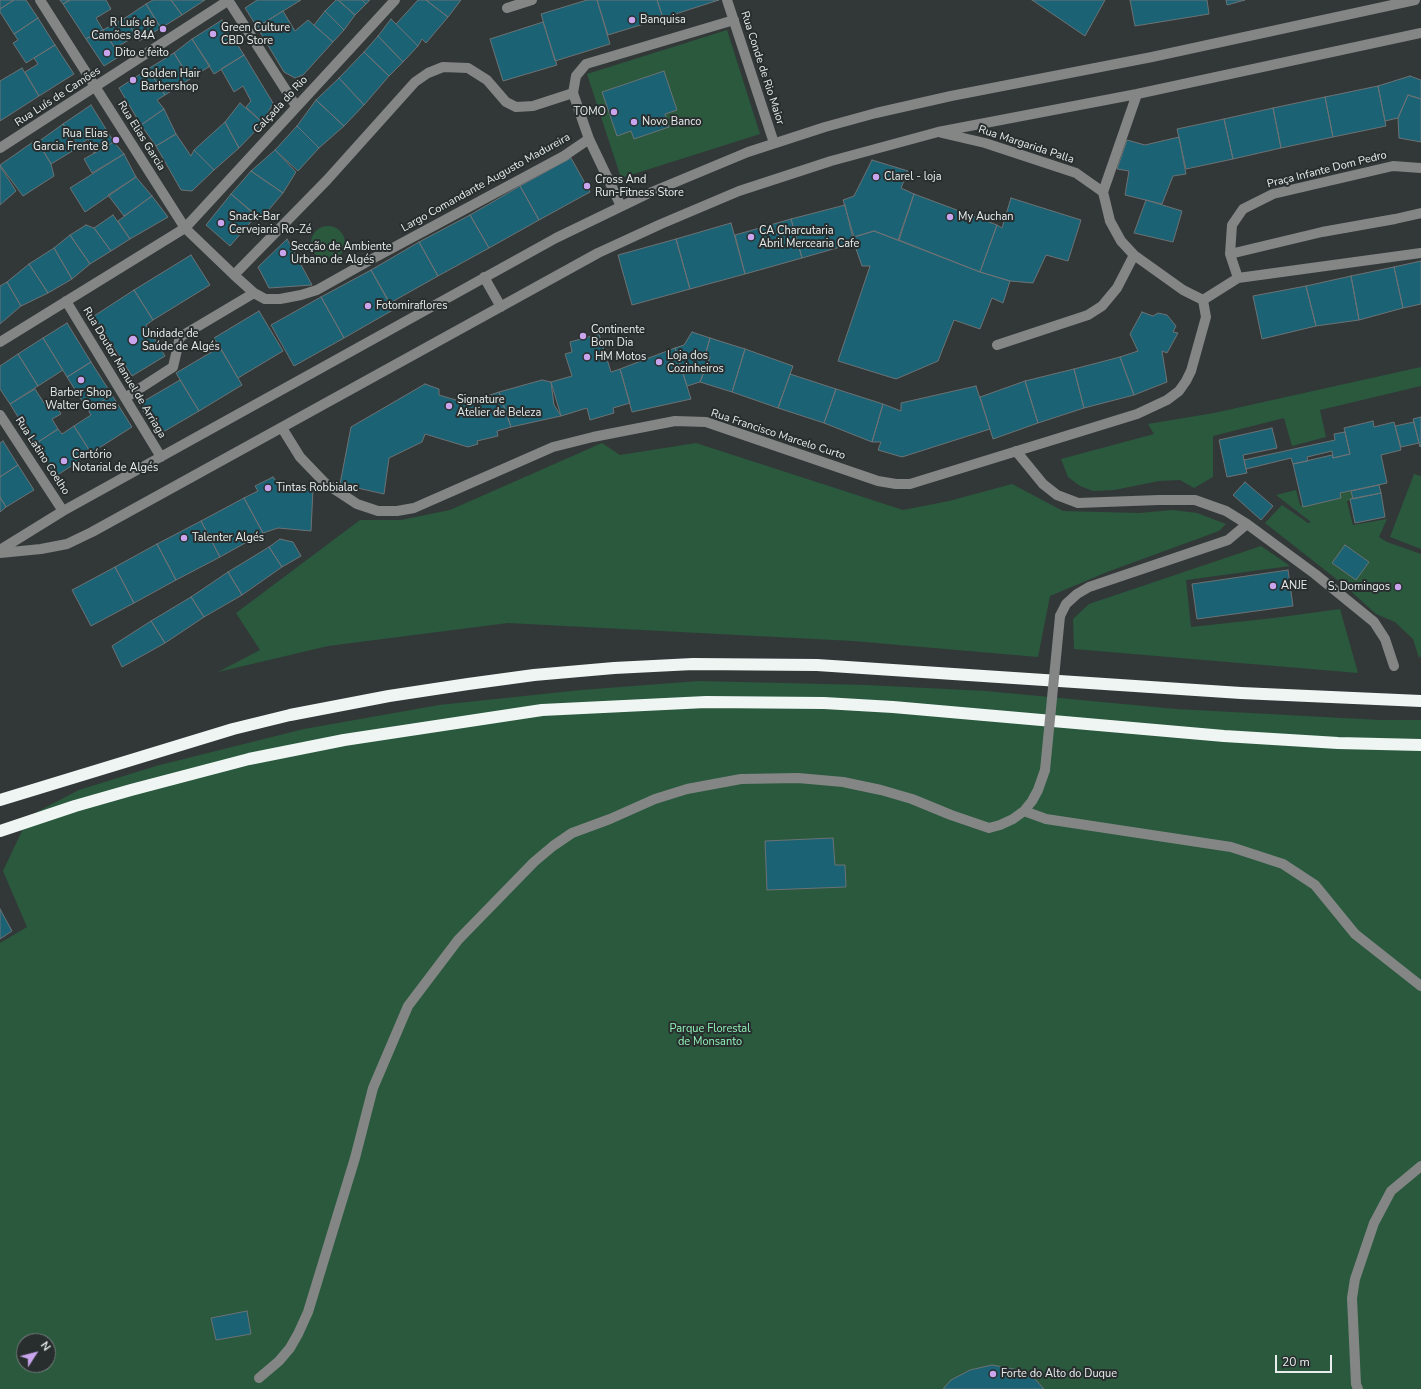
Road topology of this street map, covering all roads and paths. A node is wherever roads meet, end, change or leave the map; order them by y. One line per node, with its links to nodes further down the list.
1 (40, 0): 10 (street, Rua Elias Garcia)
2 (228, 0): 10 (street, Rua Luís de Camões); 13 (street)
3 (395, 0): 13 (street, Calçada do Rio)
4 (532, 0): 7 (street)
5 (727, 0): 8 (street, Rua Conde de Rio Maior)
6 (1415, 0): 16 (street)
7 (507, 8)
8 (734, 20): 11 (street); 16 (street, Rua Conde de Rio Maior)
9 (1421, 32): 12 (street)
10 (96, 86): 17 (street, Rua Luís de Camões); 22 (street, Rua Elias Garcia)
11 (573, 93): 15 (street, Largo Comandante Augusto Madureira); 26 (street)
12 (1137, 94): 14 (street); 19 (street)
13 (296, 106): 22 (street, Calçada do Rio)
14 (938, 132): 19 (street, Rua Margarida Palla); 32 (street)
15 (589, 139): 20 (street, Largo Comandante Augusto Madureira); 29 (street, Largo Comandante Augusto Madureira)
16 (774, 143): 20 (street)
17 (0, 148)
18 (1421, 168): 24 (street, Praça Infante Dom Pedro)
19 (1103, 192): 25 (street)
20 (621, 206): 27 (street)
21 (1421, 213): 24 (street)
22 (185, 228): 26 (street, Rua Elias Garcia); 31 (street, Rua Doutor Manuel de Arriaga)
23 (1421, 253): 28 (street)
24 (1230, 254): 28 (street, Praça Infante Dom Pedro)
25 (1134, 255): 30 (street); 34 (street)
26 (234, 275): 29 (street)
27 (484, 277): 32 (street); 39 (street)
28 (1238, 278): 30 (street)
29 (254, 294): 35 (street)
30 (1203, 300): 38 (street, Rua Francisco Marcelo Curto)
31 (66, 301): 33 (street, Rua Doutor Manuel de Arriaga); 35 (street, Rua Doutor Manuel de Arriaga)
32 (501, 306): 37 (street)
33 (0, 342)
34 (997, 345)
35 (125, 398): 39 (street, Rua Doutor Manuel de Arriaga)
36 (0, 415): 40 (street, Rua Latino Coelho)
37 (282, 428): 38 (street, Rua Francisco Marcelo Curto); 42 (street)
38 (1016, 451): 41 (street)
39 (161, 457): 40 (street)
40 (63, 511): 42 (street)
41 (1247, 524): 43 (street); 47 (street, bridge)
42 (0, 551)
43 (1394, 666)
44 (1421, 701): 46 (highway)
45 (1421, 745): 48 (highway)
46 (0, 800)
47 (1024, 811): 49 (street); 51 (street)
48 (0, 831)
49 (1421, 986)
50 (1421, 1166): 52 (street)
51 (259, 1378)
52 (1358, 1389)

